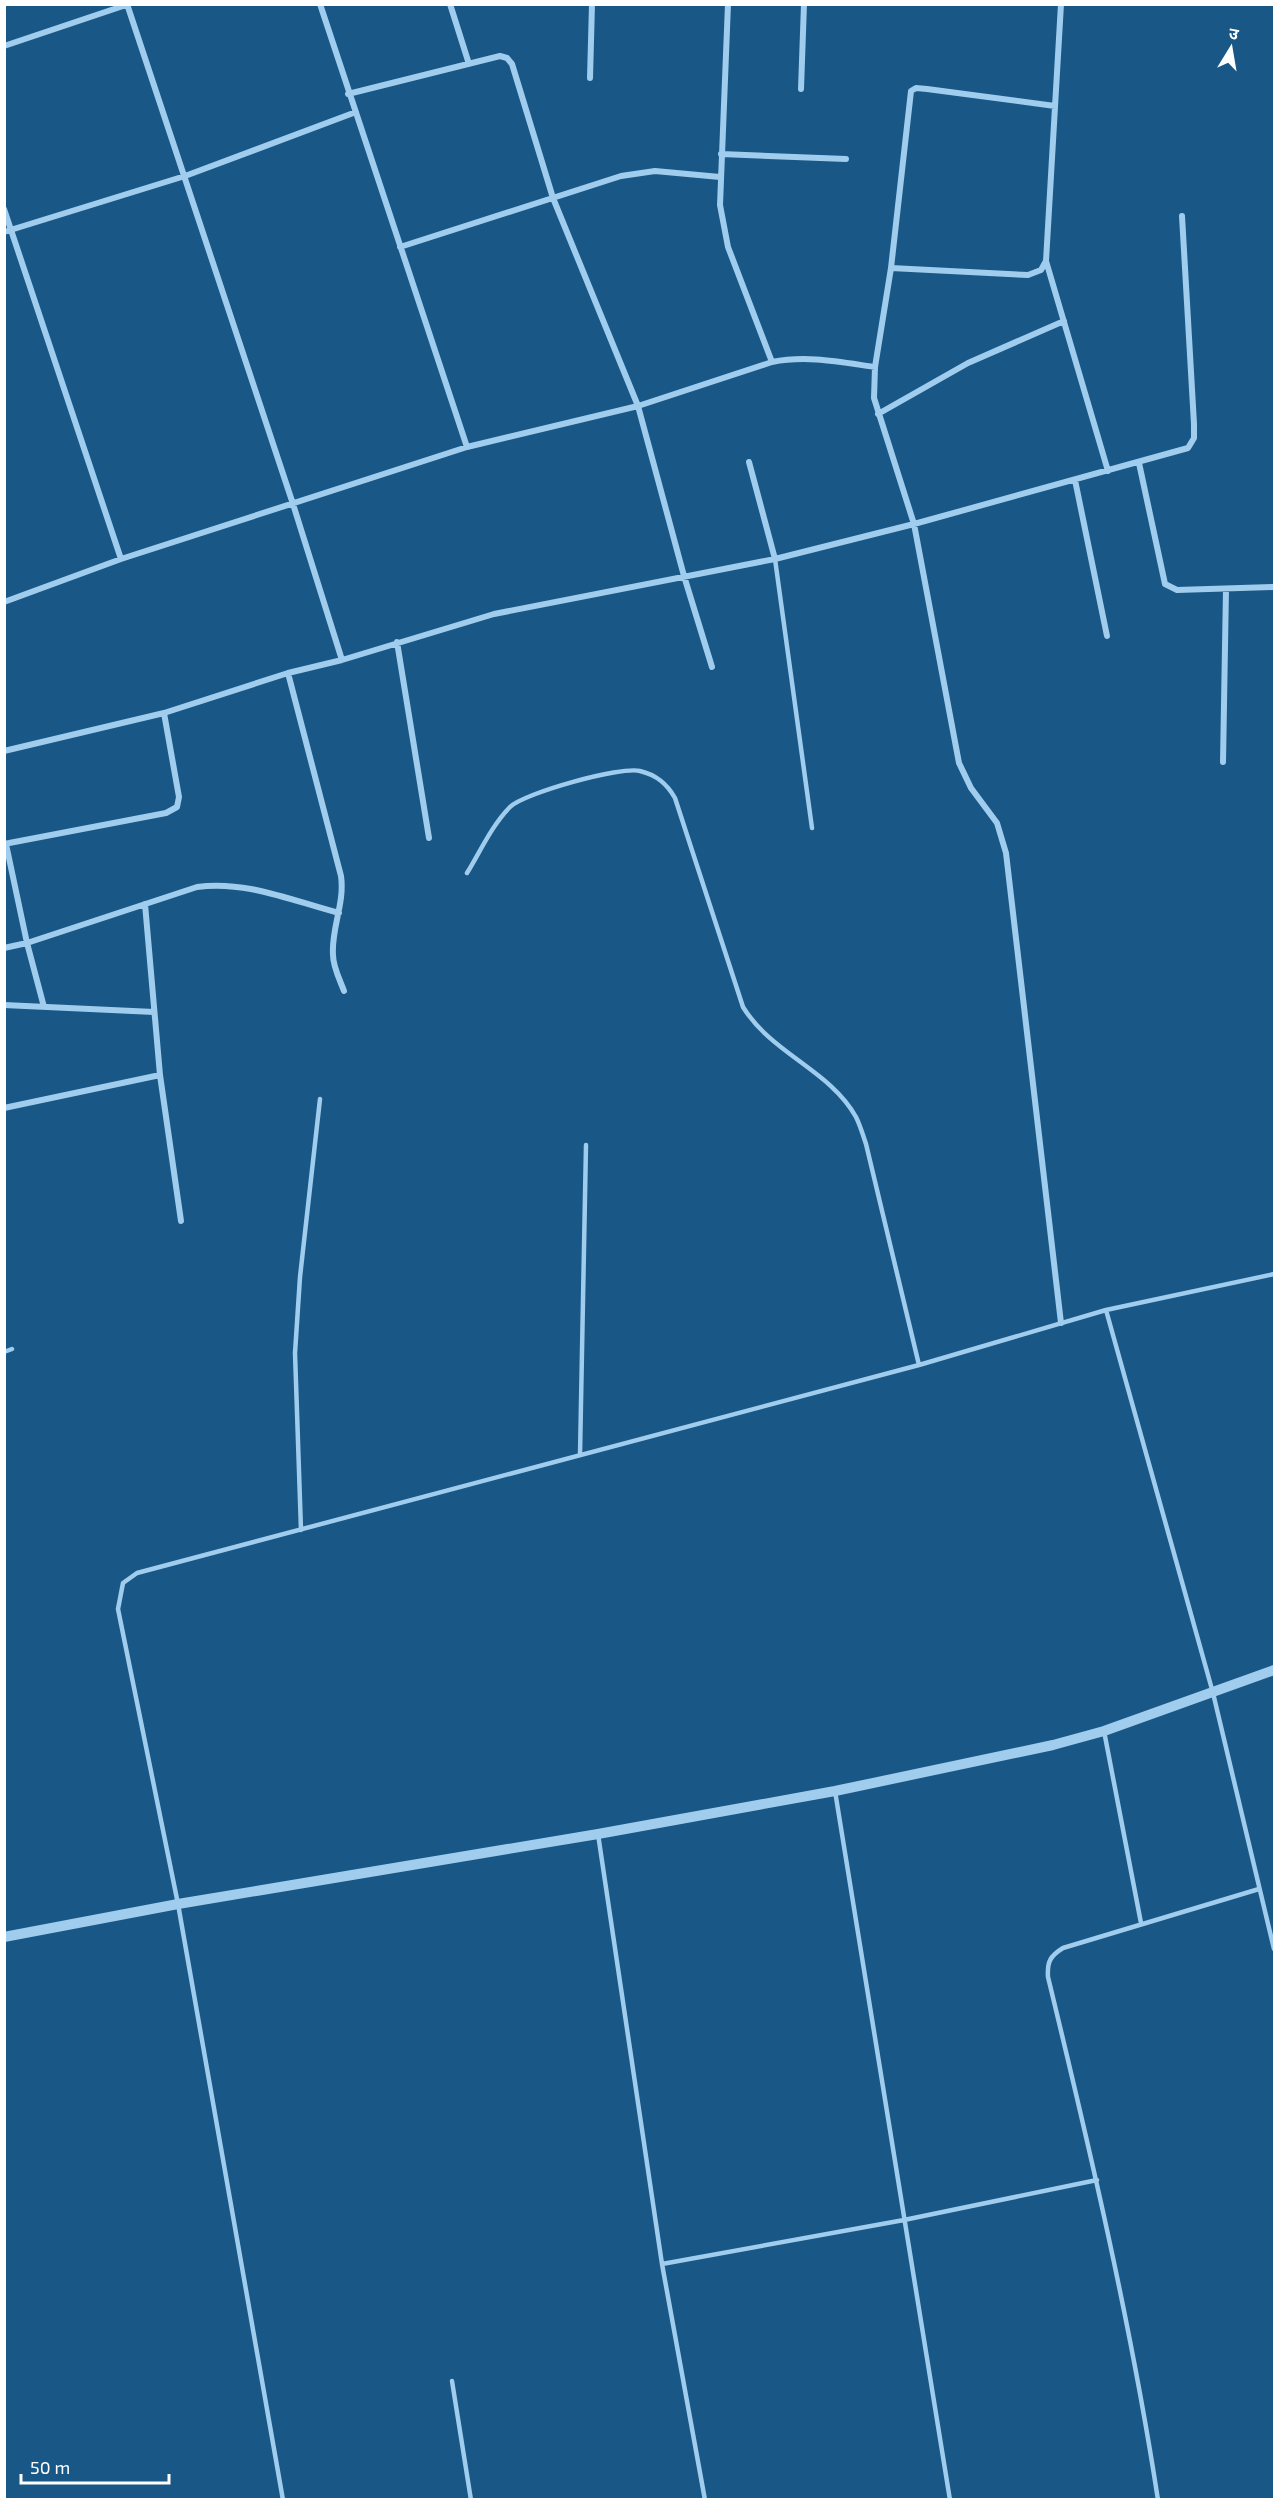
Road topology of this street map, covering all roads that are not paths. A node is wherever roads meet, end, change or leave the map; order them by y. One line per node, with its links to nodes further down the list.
1 (320, 4): 12 (street)
2 (450, 4): 9 (street)
3 (592, 4): 10 (street)
4 (728, 4): 15 (street)
5 (804, 4): 11 (street)
6 (1061, 4): 13 (street)
7 (128, 5): 8 (street); 17 (street)
8 (4, 46)
9 (469, 64): 12 (street); 19 (street)
10 (590, 78)
11 (801, 89)
12 (348, 94): 14 (street)
13 (1055, 106): 24 (street); 25 (street)
14 (356, 112): 17 (street); 23 (street)
15 (721, 154): 16 (street); 18 (street)
16 (846, 159)
17 (185, 176): 22 (street); 36 (street)
18 (720, 177): 19 (street); 27 (street)
19 (553, 198): 23 (street); 29 (street)
20 (4, 209): 22 (street)
21 (1182, 216): 33 (street)
22 (8, 231): 38 (street)
23 (400, 248): 31 (street)
24 (1046, 261): 25 (street); 26 (street)
25 (891, 268): 28 (street)
26 (1064, 321): 30 (street); 34 (street)
27 (772, 362): 28 (street); 29 (street)
28 (875, 367): 30 (street)
29 (638, 406): 31 (street); 40 (street)
30 (878, 414): 37 (street)
31 (467, 447): 36 (street)
32 (749, 462): 39 (street)
33 (1139, 463): 34 (street); 42 (street)
34 (1108, 471): 35 (street)
35 (1075, 480): 37 (street); 44 (street)
36 (293, 504): 38 (street); 46 (street)
37 (914, 524): 39 (street); 71 (street)
38 (121, 559): 43 (street)
39 (775, 559): 40 (street); 52 (lane)
40 (684, 576): 45 (street); 47 (street)
41 (1275, 587): 42 (street)
42 (1226, 589): 51 (street)
43 (4, 602)
44 (1107, 636)
45 (397, 642): 46 (street); 53 (street)
46 (342, 660): 48 (street)
47 (712, 667)
48 (288, 673): 49 (street); 57 (street)
49 (164, 713): 50 (street); 54 (street)
50 (4, 751)
51 (1223, 762)
52 (812, 828)
53 (429, 838)
54 (5, 844): 58 (street)
55 (467, 873): 74 (lane)
56 (145, 904): 57 (street); 58 (street); 63 (street)
57 (339, 913): 60 (street)
58 (27, 943): 59 (street); 62 (street)
59 (4, 948)
60 (344, 991)
61 (4, 1005): 62 (street)
62 (44, 1007): 63 (street)
63 (154, 1012): 64 (street)
64 (160, 1075): 66 (street); 68 (street)
65 (320, 1100): 76 (lane)
66 (4, 1108)
67 (586, 1145): 75 (lane)
68 (181, 1221)
69 (1275, 1274): 70 (lane)
70 (1106, 1310): 71 (lane); 78 (lane)
71 (1061, 1323): 74 (lane)
72 (12, 1349): 73 (lane)
73 (4, 1352)
74 (918, 1365): 75 (lane)
75 (580, 1455): 76 (lane)
76 (301, 1530): 83 (lane)
77 (1275, 1670): 78 (street)
78 (1213, 1693): 79 (street); 82 (lane)
79 (1104, 1731): 80 (street); 84 (lane)
80 (835, 1791): 81 (street); 88 (lane)
81 (598, 1834): 83 (street); 89 (lane)
82 (1259, 1889): 84 (lane); 86 (lane)
83 (178, 1904): 85 (street); 91 (lane)
84 (1141, 1923): 87 (lane)
85 (4, 1937)
86 (1275, 1949)
87 (1097, 2180): 88 (lane); 95 (lane)
88 (904, 2220): 89 (lane); 94 (lane)
89 (662, 2264): 93 (lane)
90 (452, 2381): 92 (lane)
91 (283, 2499)
92 (471, 2499)
93 (705, 2499)
94 (950, 2499)
95 (1158, 2499)

